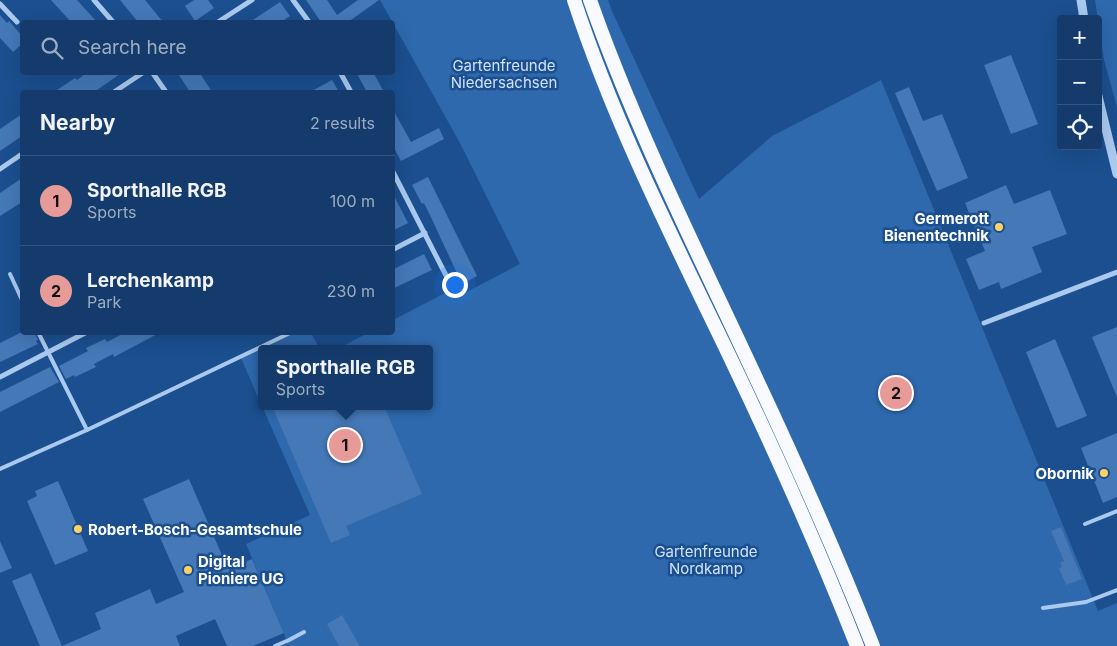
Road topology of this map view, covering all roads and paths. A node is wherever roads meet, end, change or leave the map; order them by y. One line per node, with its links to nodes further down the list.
1 (94, 0): 9 (street)
2 (252, 0): 10 (street)
3 (293, 0): 11 (street)
4 (574, 0): 46 (highway)
5 (590, 0): 47 (highway)
6 (1081, 0): 8 (street)
7 (0, 4): 12 (street)
8 (1083, 15)
9 (111, 20)
10 (221, 20)
11 (308, 20)
12 (17, 22)
13 (140, 75): 16 (street)
14 (154, 75): 17 (street)
15 (342, 75): 18 (street)
16 (117, 90)
17 (165, 90)
18 (350, 90)
19 (1100, 105): 22 (street)
20 (20, 155): 21 (street)
21 (0, 169)
22 (1117, 174)
23 (395, 175): 24 (street)
24 (425, 234): 25 (street); 28 (street)
25 (395, 249)
26 (1117, 272): 30 (street)
27 (10, 274): 29 (lane)
28 (452, 288)
29 (20, 296)
30 (984, 323)
31 (40, 335): 36 (lane)
32 (81, 335): 36 (street)
33 (286, 335): 34 (lane)
34 (265, 345)
35 (258, 348): 38 (lane)
36 (48, 352): 37 (street); 38 (lane)
37 (0, 377)
38 (87, 430): 39 (lane)
39 (0, 469)
40 (1117, 511): 41 (lane)
41 (1085, 524)
42 (1117, 590): 43 (lane)
43 (1043, 608)
44 (304, 632): 45 (lane)
45 (275, 646)
46 (857, 646)
47 (873, 646)

